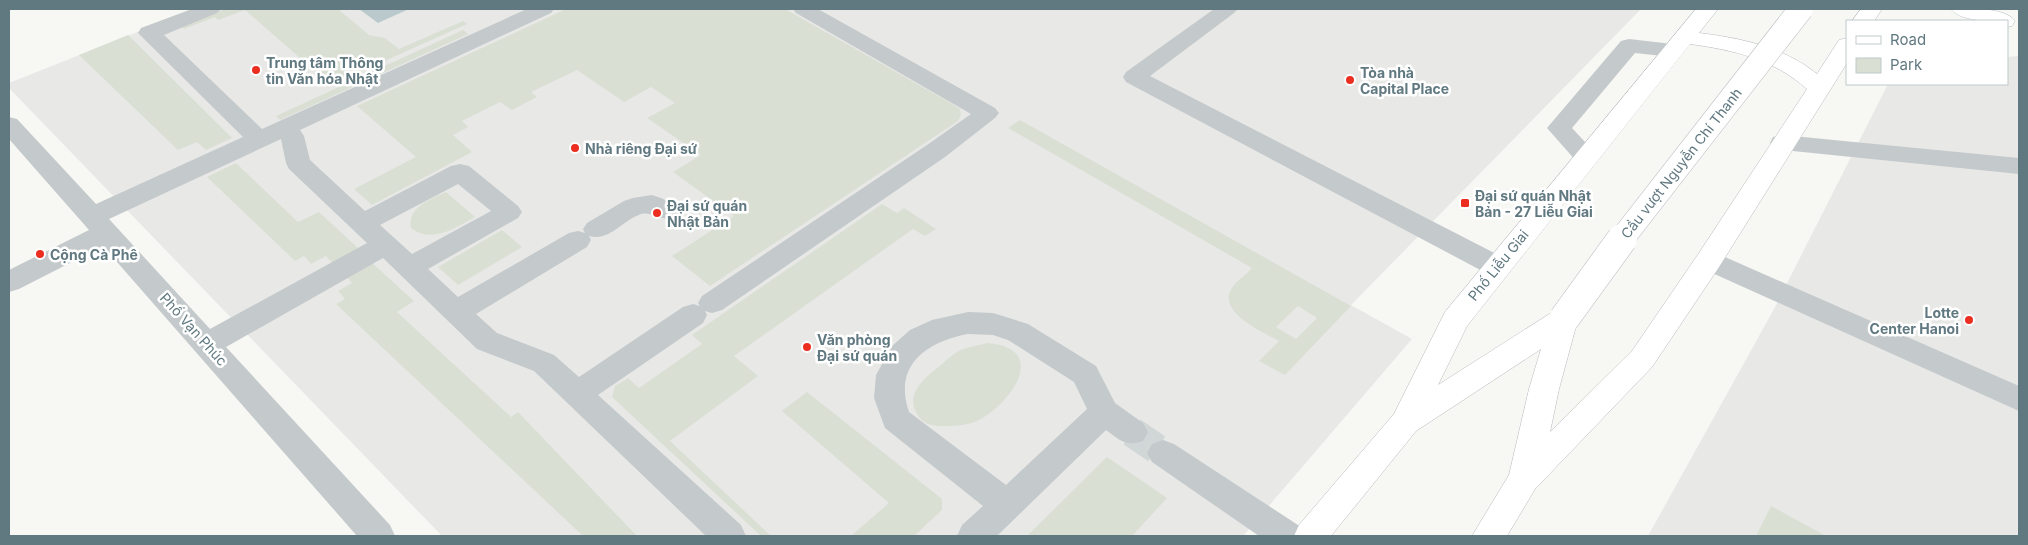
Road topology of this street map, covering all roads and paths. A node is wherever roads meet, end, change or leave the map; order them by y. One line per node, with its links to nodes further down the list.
1 (210, 9): 15 (street)
2 (544, 9): 15 (street)
3 (803, 9): 30 (street)
4 (1227, 9): 24 (street)
5 (1706, 9): 11 (main road, Phố Liễu Giai)
6 (1801, 9): 28 (main road, Cầu vượt Nguyễn Chí Thanh, bridge)
7 (1871, 9): 9 (main road)
8 (1962, 9): 10 (main road)
9 (1864, 20)
10 (1998, 20)
11 (1678, 44): 13 (main road); 17 (main road, Phố Liễu Giai); 17 (street)
12 (1846, 47): 13 (main road)
13 (1819, 88): 16 (main road)
14 (9, 124): 20 (street, Phố Vạn Phúc)
15 (271, 134): 20 (street); 21 (street)
16 (1782, 143): 18 (street); 23 (main road)
17 (1586, 156): 24 (main road, Phố Liễu Giai)
18 (2019, 166)
19 (668, 212): 27 (street)
20 (100, 224): 26 (street); 29 (street, Phố Vạn Phúc)
21 (362, 224): 22 (street); 25 (street)
22 (385, 245): 25 (street); 29 (street)
23 (1709, 260): 31 (street); 36 (main road)
24 (1496, 266): 33 (main road, Phố Liễu Giai)
25 (410, 267): 27 (street)
26 (9, 282)
27 (456, 312): 30 (street)
28 (1564, 319): 33 (main road, Cầu vượt Nguyễn Chí Thanh); 36 (main road, Cầu vượt Nguyễn Chí Thanh)
29 (207, 344): 38 (street, Phố Vạn Phúc)
30 (578, 393): 39 (street)
31 (2019, 399)
32 (1104, 412): 34 (street); 37 (street); 37 (street)
33 (1405, 423): 42 (main road, Phố Liễu Giai)
34 (1132, 432)
35 (1163, 453): 41 (street)
36 (1524, 479): 43 (main road)
37 (1007, 505): 40 (street)
38 (378, 536)
39 (729, 536)
40 (974, 536)
41 (1286, 536)
42 (1311, 536)
43 (1489, 536)

